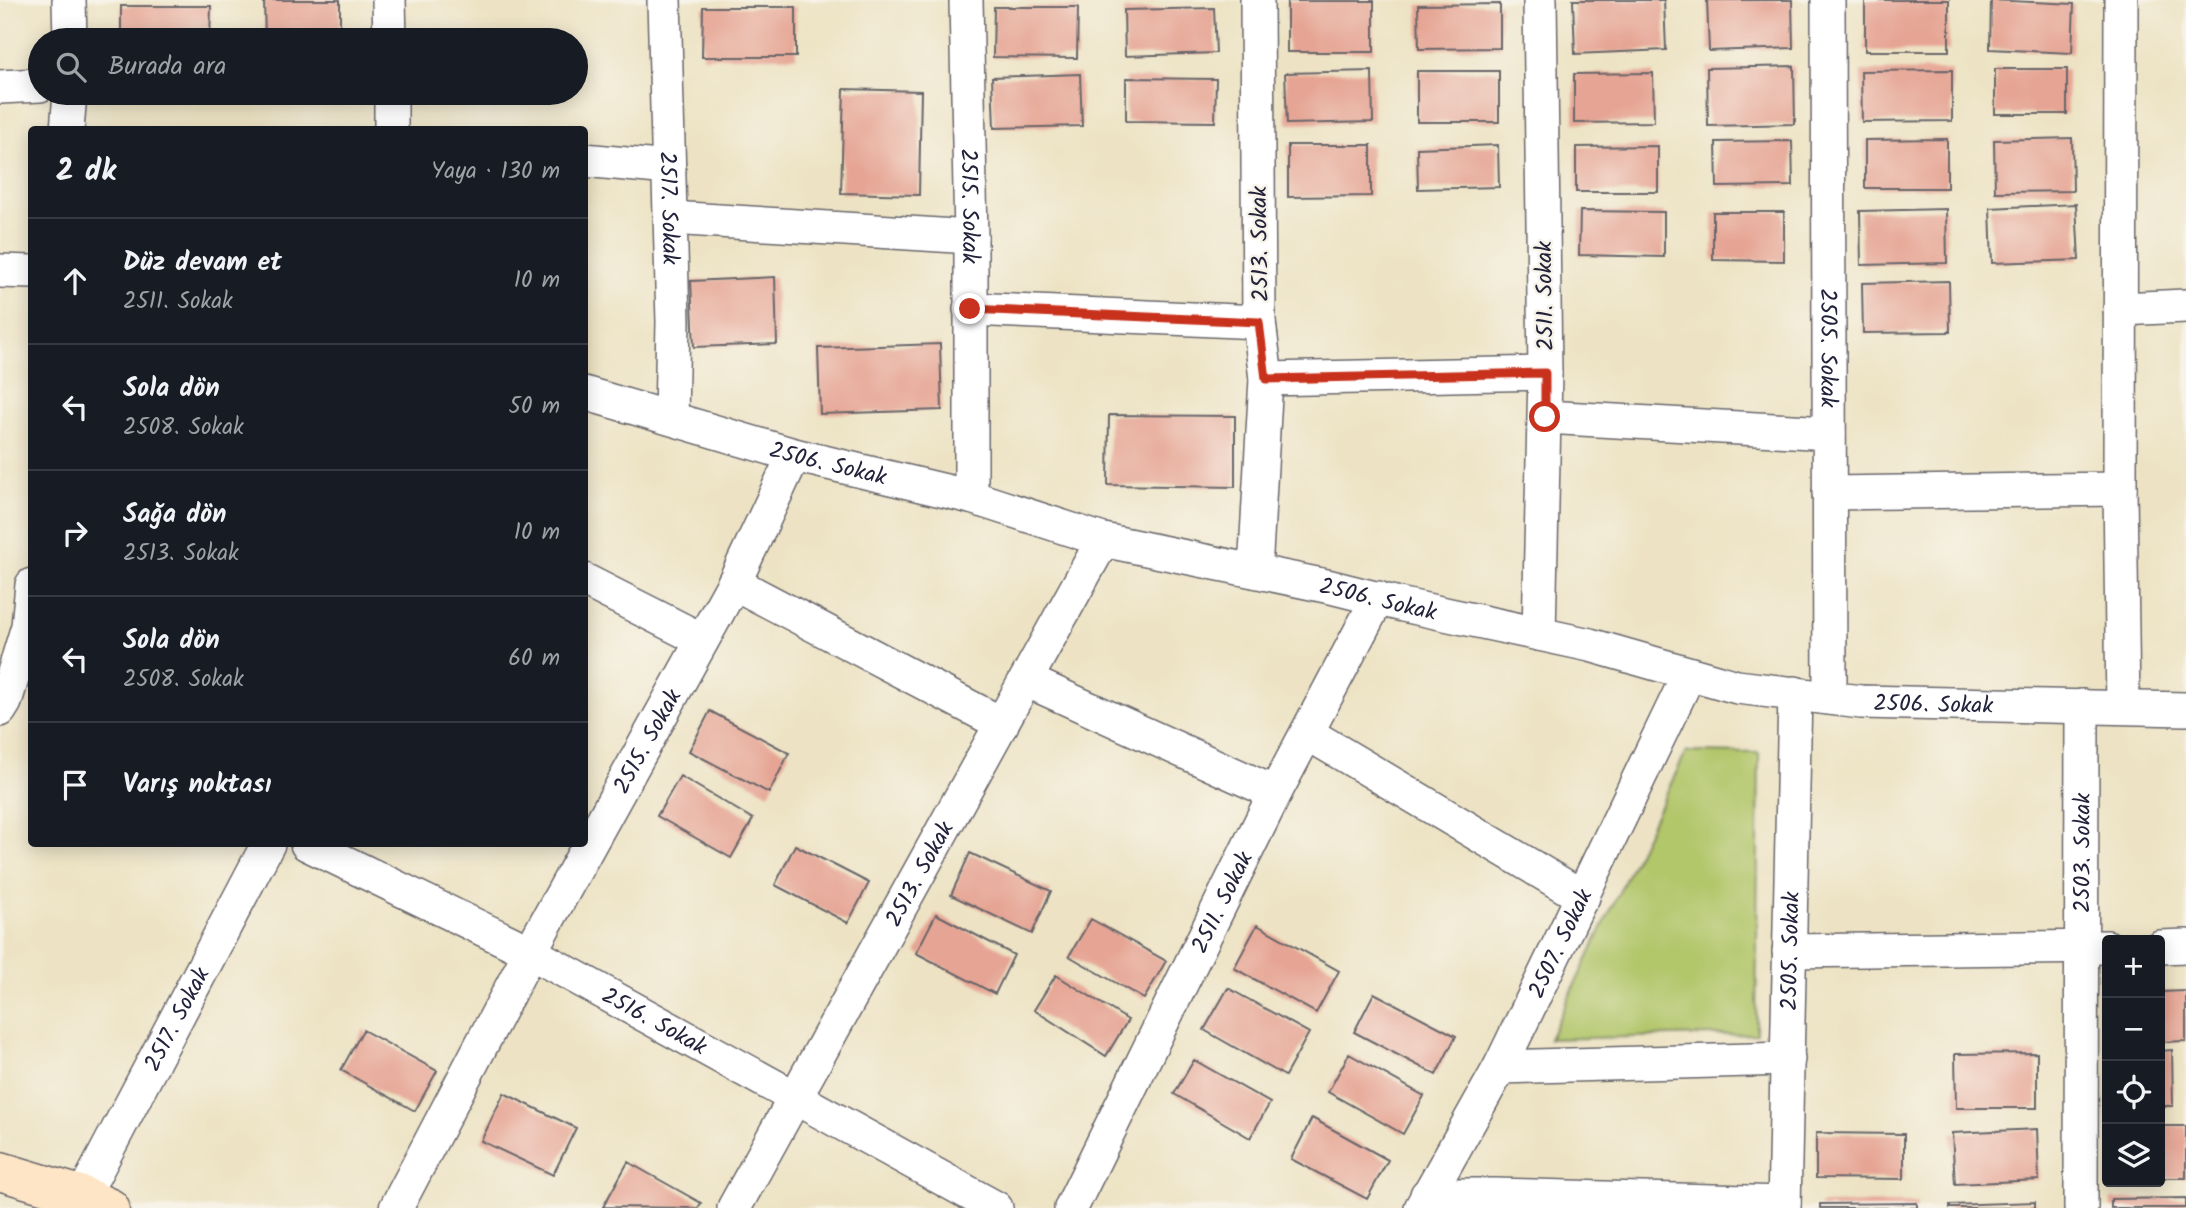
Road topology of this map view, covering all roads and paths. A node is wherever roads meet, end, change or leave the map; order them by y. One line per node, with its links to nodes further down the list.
1 (69, 0): 9 (street)
2 (389, 0): 10 (street)
3 (664, 0): 18 (street, 2517. Sokak)
4 (966, 0): 20 (street, 2515. Sokak)
5 (1256, 0): 26 (street, 2513. Sokak)
6 (1540, 0): 27 (street, 2511. Sokak)
7 (1828, 0): 32 (street, 2505. Sokak)
8 (2121, 0): 25 (street)
9 (70, 28)
10 (390, 28)
11 (28, 86): 12 (street)
12 (0, 87)
13 (69, 105): 15 (street)
14 (391, 105): 16 (street)
15 (66, 126)
16 (391, 126)
17 (588, 160): 18 (street)
18 (669, 168): 19 (street, 2517. Sokak)
19 (671, 218): 20 (street); 30 (street, 2517. Sokak)
20 (971, 237): 24 (street, 2515. Sokak)
21 (0, 271): 22 (street)
22 (28, 272)
23 (2186, 306): 25 (street)
24 (970, 309): 26 (street); 36 (street, 2515. Sokak)
25 (2120, 309): 34 (street)
26 (1259, 322): 28 (street, 2513. Sokak)
27 (1545, 373): 28 (street); 31 (street, 2511. Sokak)
28 (1266, 379): 38 (street, 2513. Sokak)
29 (588, 394): 30 (street, 2506. Sokak)
30 (671, 417): 33 (street, 2506. Sokak)
31 (1545, 417): 32 (street); 43 (street, 2511. Sokak)
32 (1829, 433): 35 (street, 2505. Sokak)
33 (794, 455): 36 (street, 2506. Sokak); 40 (street, 2515. Sokak)
34 (2120, 489): 35 (street); 51 (street)
35 (1829, 493): 48 (street, 2505. Sokak)
36 (971, 497): 37 (street, 2506. Sokak)
37 (1103, 540): 38 (street, 2506. Sokak); 46 (street, 2513. Sokak)
38 (1255, 571): 41 (street, 2506. Sokak)
39 (588, 582): 44 (street)
40 (734, 583): 44 (street, 2515. Sokak); 53 (street)
41 (1378, 598): 43 (street, 2506. Sokak); 54 (street, 2511. Sokak)
42 (28, 632): 49 (street)
43 (1539, 634): 45 (street, 2506. Sokak)
44 (702, 640): 59 (street, 2515. Sokak)
45 (1689, 674): 47 (street, 2506. Sokak); 60 (street, 2507. Sokak)
46 (1026, 680): 53 (street, 2513. Sokak); 55 (street)
47 (1795, 693): 48 (street, 2506. Sokak); 64 (street, 2505. Sokak)
48 (1830, 698): 50 (street, 2506. Sokak)
49 (9, 705)
50 (2082, 706): 51 (street, 2506. Sokak); 62 (street, 2503. Sokak)
51 (2123, 706): 52 (street, 2506. Sokak)
52 (2186, 709)
53 (1002, 724): 68 (street, 2513. Sokak)
54 (1307, 733): 55 (street, 2511. Sokak); 60 (street)
55 (1275, 793): 77 (street, 2511. Sokak)
56 (267, 847): 71 (street, 2517. Sokak)
57 (313, 847): 65 (street, 2516. Sokak)
58 (588, 847): 65 (street, 2515. Sokak)
59 (588, 847)
60 (1583, 897): 67 (street, 2507. Sokak)
61 (2186, 946): 63 (street)
62 (2094, 947): 64 (street); 78 (street, 2503. Sokak)
63 (2165, 947)
64 (1789, 951): 66 (street, 2505. Sokak)
65 (530, 952): 68 (street, 2516. Sokak); 74 (street, 2515. Sokak)
66 (1788, 1059): 67 (street); 73 (street, 2505. Sokak)
67 (1500, 1067): 72 (street, 2507. Sokak)
68 (797, 1098): 75 (street, 2513. Sokak); 76 (street, 2516. Sokak)
69 (0, 1171): 71 (street)
70 (1495, 1201): 72 (street); 73 (street)
71 (97, 1202)
72 (1424, 1202)
73 (1784, 1206)
74 (396, 1208)
75 (734, 1208)
76 (996, 1208)
77 (1071, 1208)
78 (2081, 1208)

